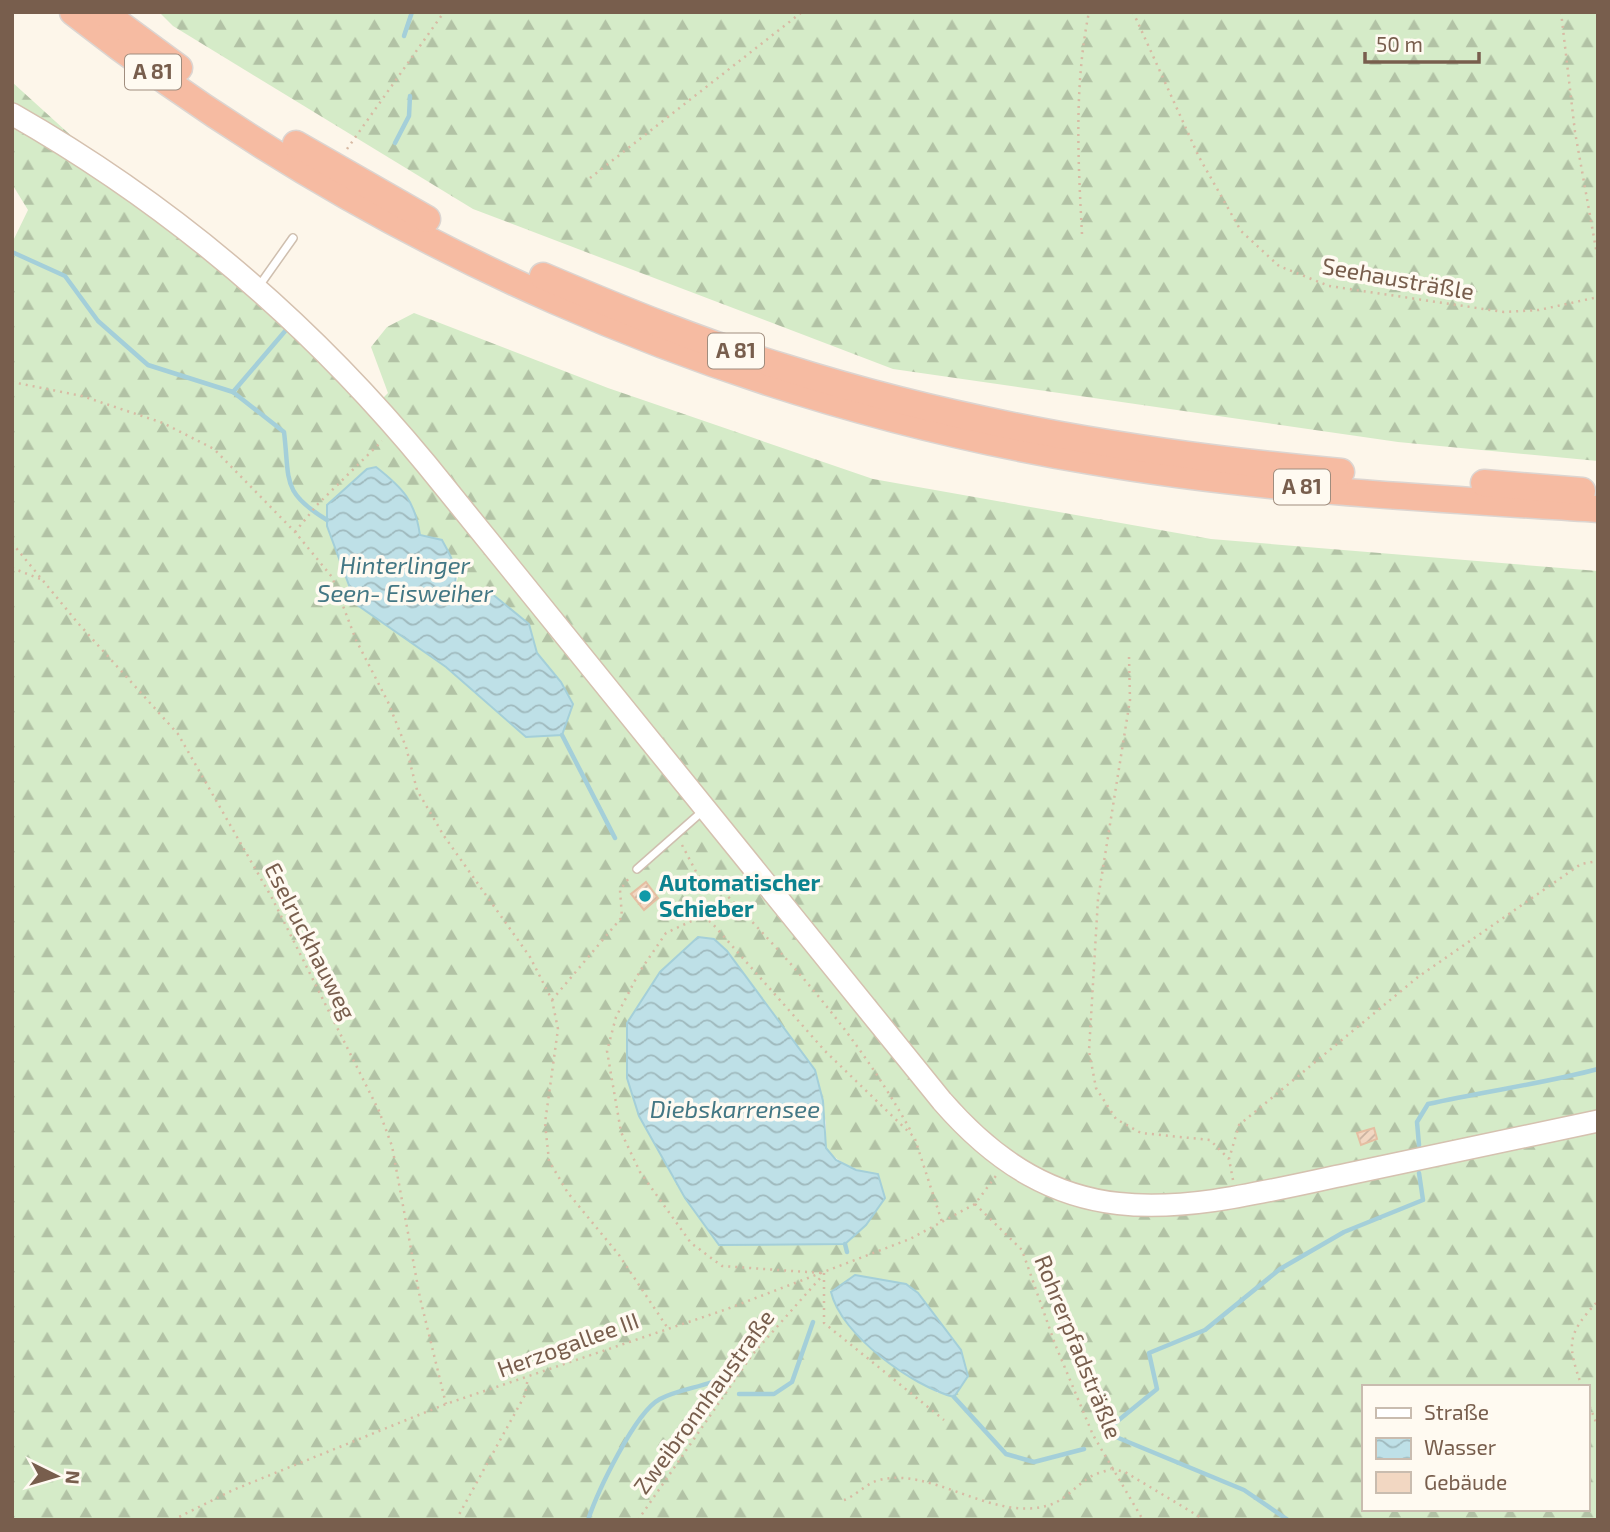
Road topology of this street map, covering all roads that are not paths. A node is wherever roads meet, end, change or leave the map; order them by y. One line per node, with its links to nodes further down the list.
1 (73, 12): 7 (highway, A 81)
2 (103, 12): 6 (highway, A 81)
3 (12, 114): 5 (street)
4 (293, 238): 5 (lane)
5 (257, 287): 8 (street)
6 (1598, 492)
7 (1598, 509)
8 (705, 808): 9 (lane); 10 (street)
9 (637, 869)
10 (1598, 1121)

